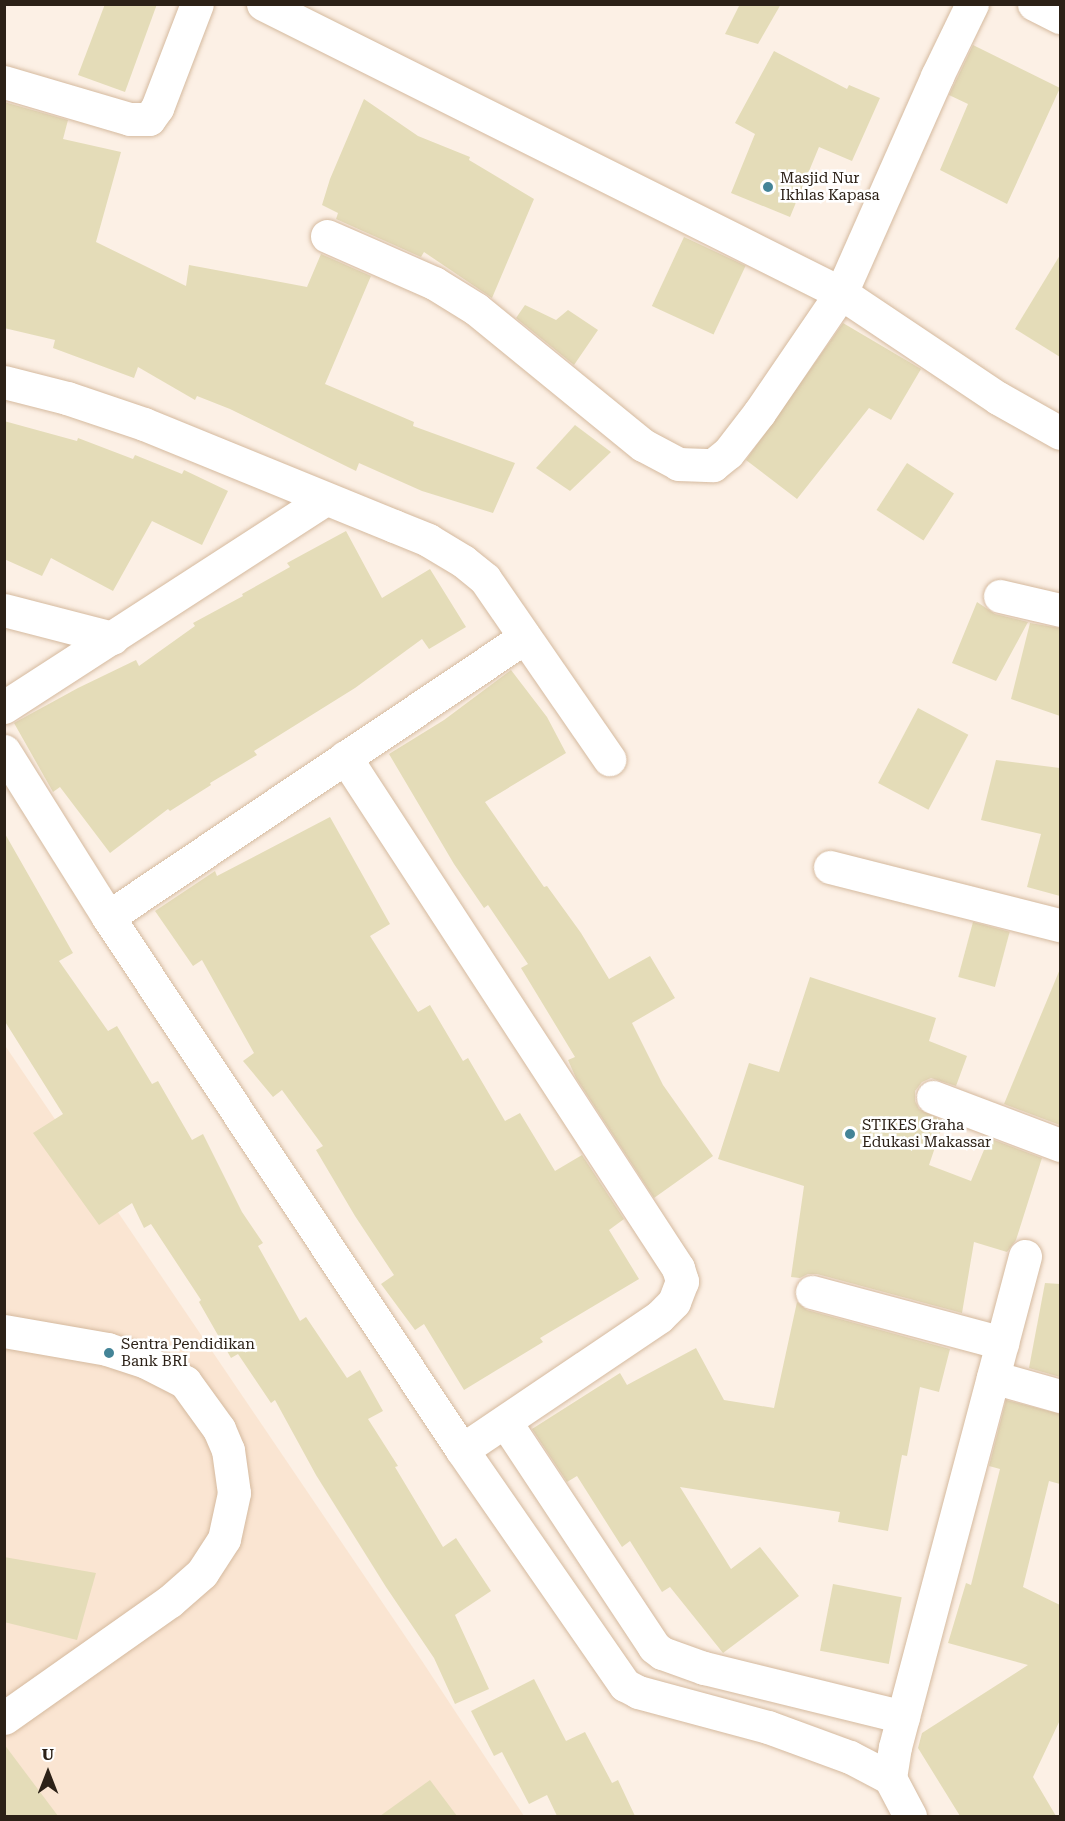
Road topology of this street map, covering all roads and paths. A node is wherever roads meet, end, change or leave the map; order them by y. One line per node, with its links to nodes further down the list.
1 (197, 4): 6 (street)
2 (263, 4): 8 (street)
3 (972, 4): 8 (street)
4 (1034, 4): 5 (street)
5 (1060, 17)
6 (4, 82)
7 (327, 236): 8 (street)
8 (841, 293): 10 (street)
9 (4, 382): 11 (street)
10 (1060, 433)
11 (325, 499): 15 (street); 16 (street)
12 (1000, 596): 14 (street)
13 (4, 610): 16 (street)
14 (1060, 610)
15 (525, 637): 19 (street); 20 (street)
16 (112, 638): 17 (street)
17 (4, 707)
18 (4, 751): 22 (street)
19 (345, 757): 22 (street); 32 (street)
20 (609, 759)
21 (830, 867): 23 (street)
22 (108, 917): 33 (street)
23 (1060, 925)
24 (933, 1097): 25 (street)
25 (1060, 1145)
26 (1025, 1256): 29 (street)
27 (812, 1292): 29 (street)
28 (4, 1331): 35 (street)
29 (1002, 1343): 30 (street)
30 (993, 1377): 31 (street); 34 (street)
31 (1060, 1396)
32 (506, 1423): 33 (street); 34 (street)
33 (462, 1450): 36 (street)
34 (903, 1717): 36 (street)
35 (4, 1718)
36 (890, 1778): 37 (street)
37 (910, 1816)

